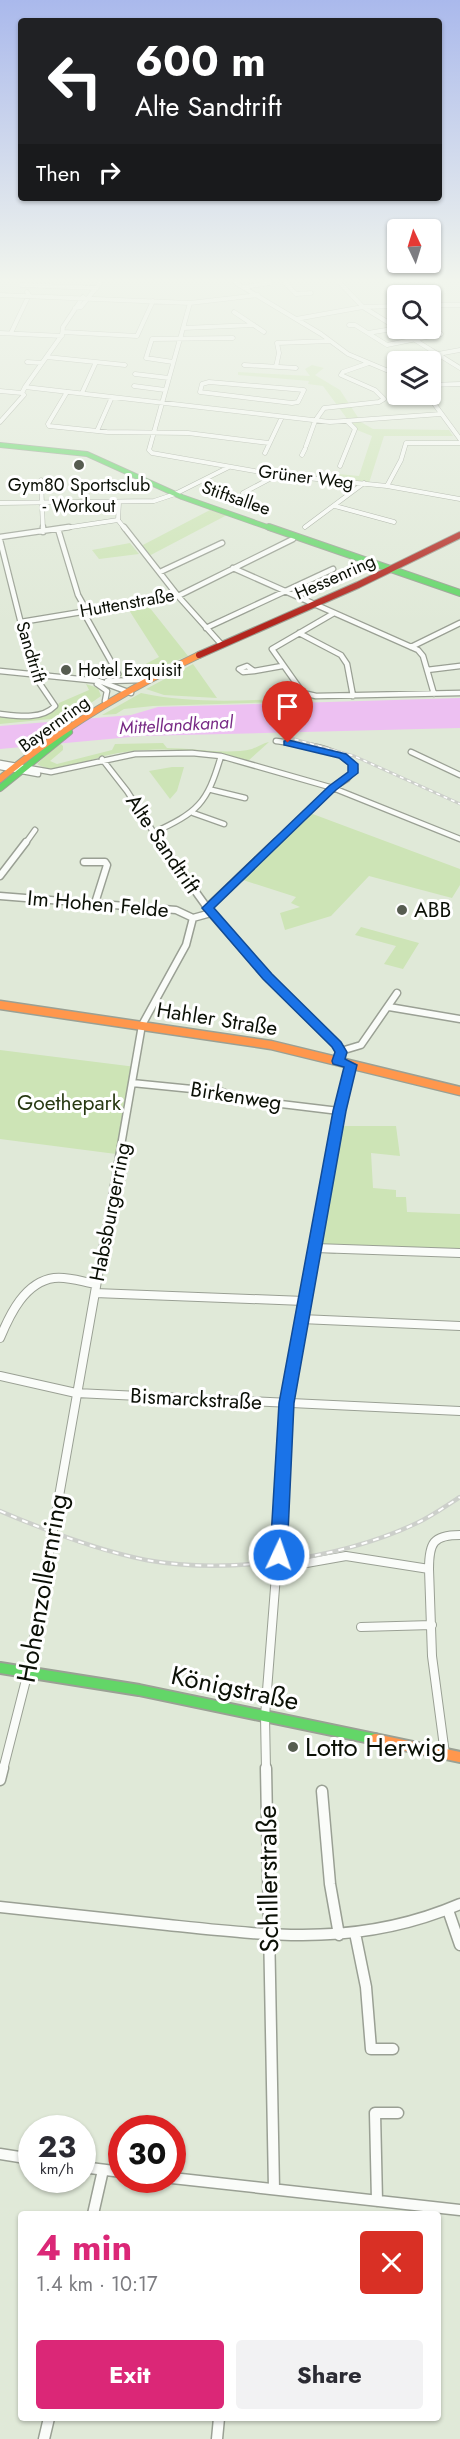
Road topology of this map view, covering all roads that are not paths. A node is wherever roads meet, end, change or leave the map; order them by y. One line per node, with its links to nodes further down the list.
1 (22, 397): 16 (street)
2 (64, 397): 17 (street)
3 (112, 397): 9 (street); 17 (street)
4 (163, 397): 9 (street)
5 (242, 397): 8 (street)
6 (300, 397): 8 (street)
7 (382, 397): 14 (street)
8 (251, 398): 11 (street)
9 (162, 403): 11 (street); 18 (street)
10 (435, 405): 12 (street)
11 (246, 412): 13 (street)
12 (441, 414): 15 (street); 19 (street)
13 (282, 417): 14 (street); 20 (street)
14 (318, 420): 15 (street); 23 (street)
15 (348, 421): 24 (street)
16 (0, 422)
17 (97, 431): 18 (street)
18 (154, 432): 20 (street); 25 (street, Grüner Weg)
19 (460, 441): 29 (street)
20 (269, 443): 22 (street)
21 (0, 445): 31 (street, Stiftsallee)
22 (265, 453)
23 (302, 455)
24 (340, 465)
25 (229, 467): 26 (street, Grüner Weg); 31 (street)
26 (277, 475): 28 (street, Grüner Weg); 30 (street)
27 (41, 480): 33 (street)
28 (364, 483): 29 (street, Grüner Weg); 36 (street)
29 (387, 486): 32 (street, Grüner Weg)
30 (243, 493)
31 (175, 494): 34 (street); 50 (street, Stiftsallee)
32 (460, 499)
33 (41, 502): 34 (street); 35 (street); 41 (street)
34 (119, 502): 37 (street)
35 (0, 503)
36 (335, 506): 38 (street); 39 (street)
37 (118, 520): 40 (street); 51 (street)
38 (394, 522)
39 (305, 527)
40 (58, 530): 41 (street); 56 (street)
41 (42, 532): 43 (street)
42 (460, 535): 50 (street, Hessenring)
43 (0, 539): 46 (street, Sandtrift)
44 (293, 539): 48 (street, Huttenstraße)
45 (222, 543): 51 (street)
46 (1, 547): 47 (street, Sandtrift)
47 (3, 562): 58 (street, Sandtrift)
48 (233, 568): 52 (street); 54 (street, Huttenstraße)
49 (333, 569): 52 (street)
50 (393, 570): 53 (street, Stiftsallee); 55 (street, Hessenring)
51 (160, 572): 54 (street)
52 (286, 591): 55 (street); 60 (street)
53 (460, 593)
54 (178, 596): 56 (street, Huttenstraße); 60 (street)
55 (315, 604): 57 (street); 62 (street, Hessenring)
56 (87, 611): 58 (street, Huttenstraße); 69 (street)
57 (334, 613): 61 (street); 63 (street)
58 (21, 622): 70 (street, Sandtrift)
59 (459, 625): 63 (street)
60 (206, 627): 62 (street)
61 (299, 633): 64 (street); 77 (street)
62 (222, 645): 72 (street, Hessenring); 74 (street, Hessenring)
63 (411, 647): 66 (street)
64 (282, 666): 68 (street); 77 (street)
65 (460, 666): 66 (street)
66 (427, 670): 76 (street)
67 (0, 671): 70 (street)
68 (255, 671)
69 (118, 674)
70 (34, 675): 71 (street); 79 (street, Sandtrift)
71 (83, 679): 73 (street); 74 (street); 78 (street)
72 (144, 680): 73 (street); 74 (street, Hessenring)
73 (114, 682): 74 (street)
74 (127, 691): 78 (street, Bayernring); 84 (street, Bayernring)
75 (460, 693): 76 (street)
76 (434, 694): 77 (street)
77 (353, 696)
78 (105, 701): 84 (street, Bayernring)
79 (0, 714)
80 (276, 741): 88 (street)
81 (411, 752): 85 (street)
82 (221, 756): 83 (street); 88 (street); 89 (street)
83 (102, 759): 84 (street); 94 (street, Alte Sandtrift)
84 (11, 767): 86 (street, Bayernring); 87 (street, Bayernring)
85 (460, 775)
86 (0, 779)
87 (0, 788)
88 (333, 788): 95 (street); 100 (street)
89 (212, 790): 90 (street); 91 (street)
90 (245, 798)
91 (193, 813): 92 (street); 94 (street)
92 (224, 824)
93 (35, 830): 97 (street)
94 (153, 833): 100 (street, Alte Sandtrift)
95 (460, 839)
96 (84, 862): 99 (street)
97 (0, 876)
98 (0, 896): 99 (street, Im Hohen Felde)
99 (96, 903): 101 (street, Im Hohen Felde)
100 (209, 910): 101 (street); 107 (street, Alte Sandtrift)
101 (193, 918): 106 (street, Habsburgerring)
102 (397, 993): 104 (street)
103 (0, 1005): 106 (street, Hahler Straße)
104 (389, 1007): 105 (street); 107 (street)
105 (460, 1019)
106 (142, 1025): 107 (street, Hahler Straße); 109 (street, Habsburgerring)
107 (339, 1056): 108 (street, Hahler Straße)
108 (351, 1065): 110 (street, Hahler Straße); 111 (street)
109 (132, 1083): 111 (street, Birkenweg); 114 (street, Habsburgerring)
110 (460, 1091)
111 (339, 1111): 112 (street)
112 (315, 1248): 113 (street); 116 (street)
113 (460, 1254)
114 (96, 1284): 115 (street, Habsburgerring); 119 (street)
115 (95, 1293): 116 (street); 121 (street, Habsburgerring)
116 (304, 1301): 117 (street)
117 (301, 1319): 118 (street); 122 (street)
118 (460, 1326)
119 (0, 1338)
120 (0, 1376): 121 (street, Bismarckstraße)
121 (76, 1394): 122 (street, Bismarckstraße); 130 (street, Hohenzollernring)
122 (286, 1403): 123 (street, Bismarckstraße); 125 (street)
123 (460, 1411)
124 (460, 1535): 126 (street)
125 (279, 1555)
126 (429, 1569): 127 (street); 131 (street, Schillerstraße)
127 (432, 1625): 128 (street); 132 (street)
128 (361, 1627)
129 (0, 1668): 130 (street, Königstraße)
130 (28, 1672): 131 (street, Königstraße); 134 (street, Hohenzollernring)
131 (265, 1716): 132 (street, Königstraße); 141 (street, Schillerstraße)
132 (445, 1754): 133 (street, Königstraße)
133 (460, 1757)
134 (0, 1780)
135 (322, 1791): 140 (street)
136 (460, 1904): 138 (street)
137 (0, 1907): 141 (street)
138 (448, 1910): 139 (street); 142 (street)
139 (355, 1933): 140 (street); 143 (street)
140 (339, 1935): 141 (street)
141 (269, 1936): 151 (street, Schillerstraße)
142 (460, 1945)
143 (393, 2049)
144 (398, 2113): 152 (street)
145 (0, 2154): 146 (street)
146 (18, 2157)
147 (96, 2169): 148 (street)
148 (103, 2170): 149 (street); 154 (street)
149 (108, 2171)
150 (186, 2180): 151 (street)
151 (274, 2189): 152 (street)
152 (377, 2201): 153 (street)
153 (460, 2210)
154 (94, 2211)
155 (47, 2421): 157 (street)
156 (219, 2421): 158 (street)
157 (44, 2439)
158 (217, 2439)

